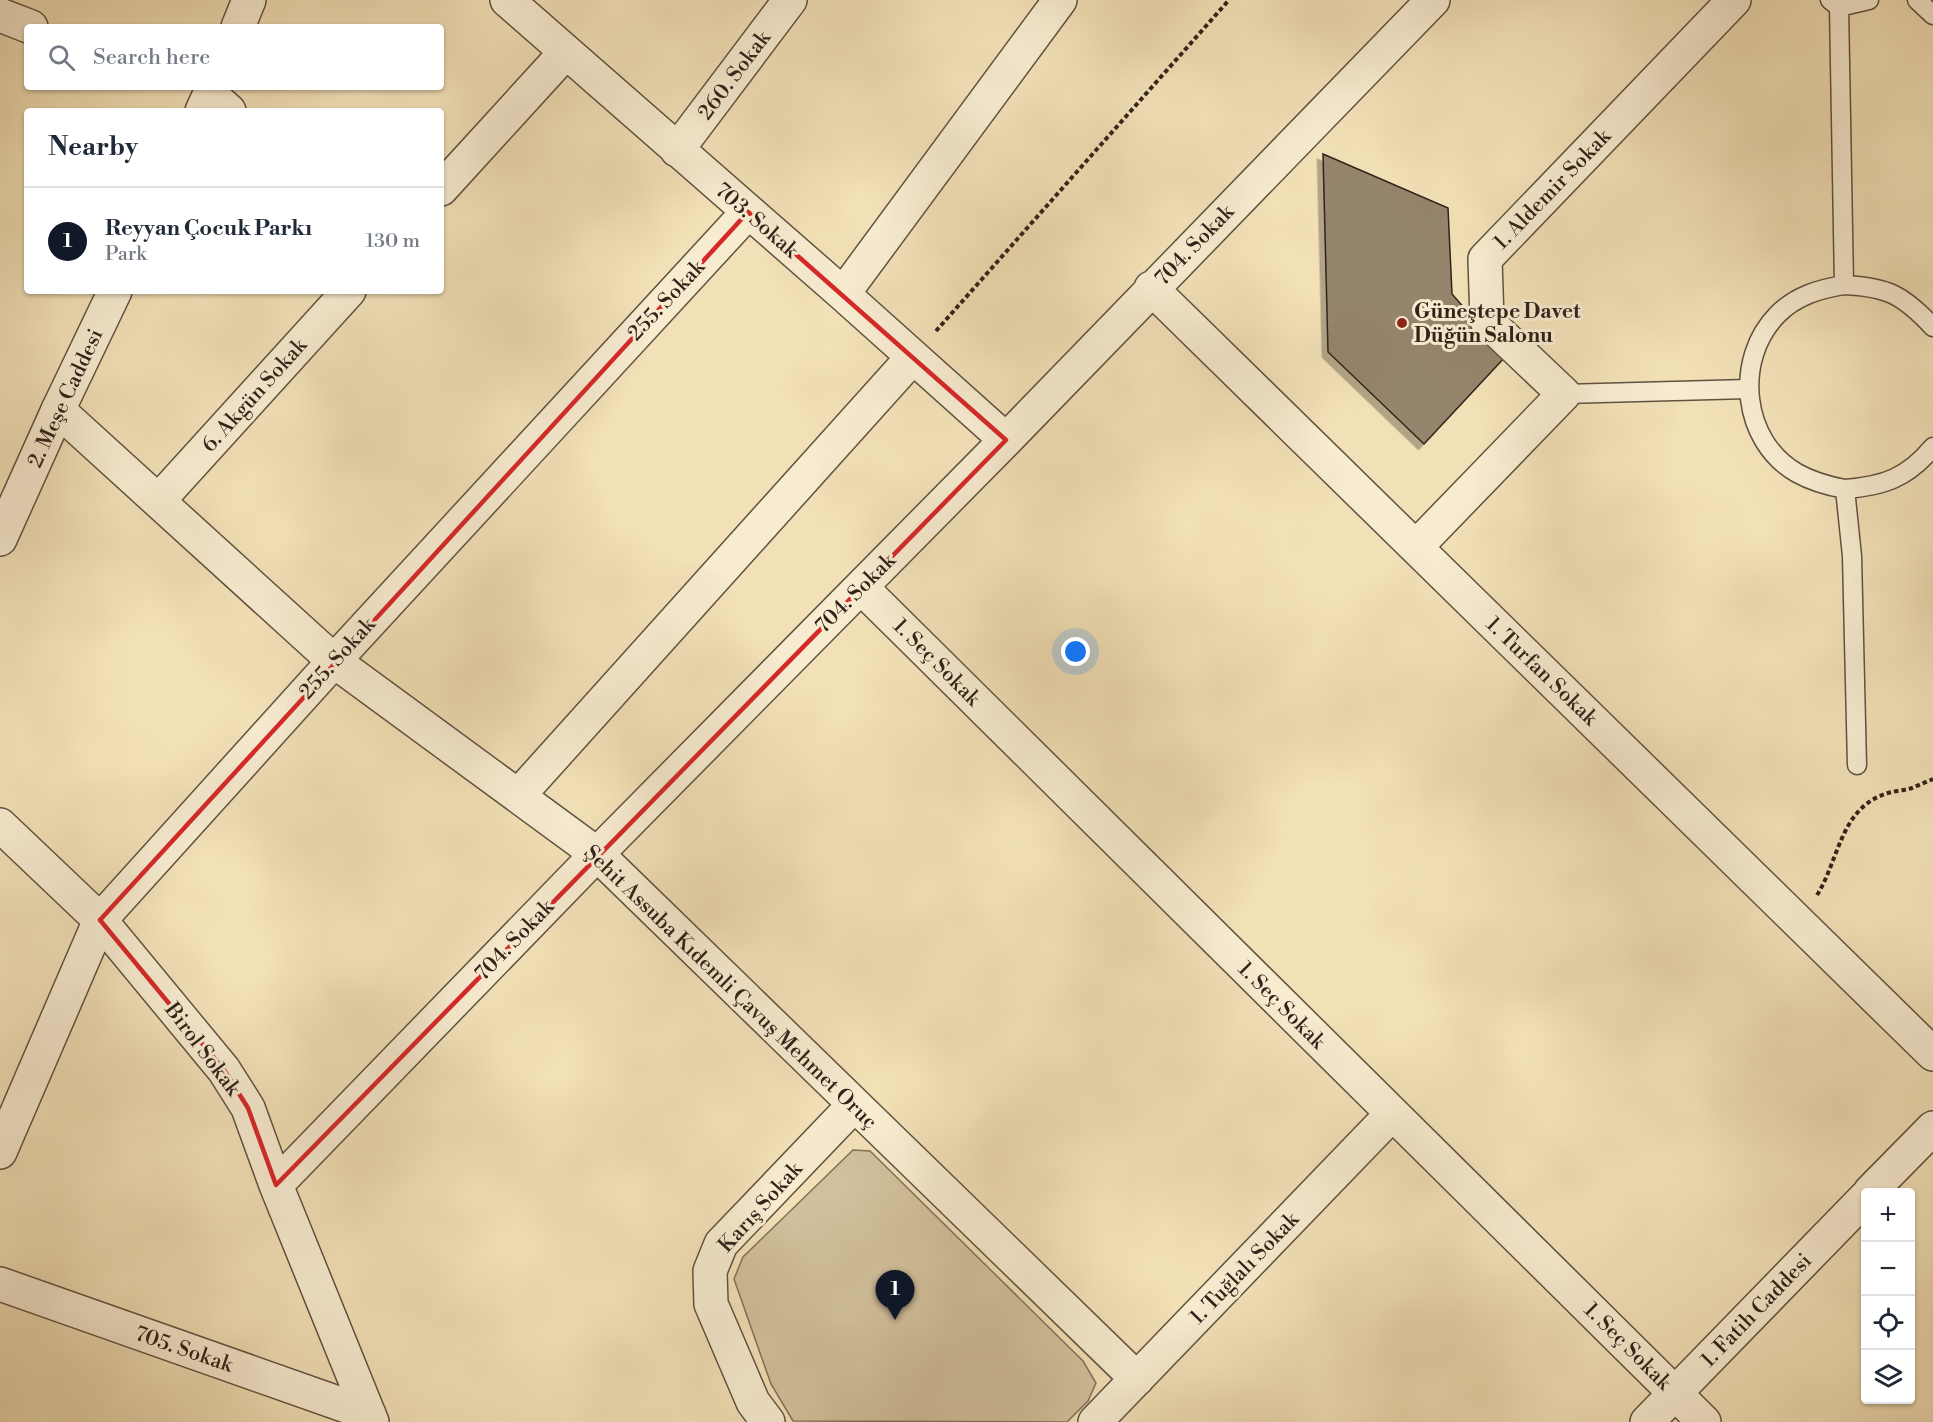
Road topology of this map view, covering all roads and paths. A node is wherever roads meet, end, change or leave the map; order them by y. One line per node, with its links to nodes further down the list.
1 (249, 0): 14 (street)
2 (507, 0): 15 (street, 703. Sokak)
3 (790, 0): 16 (street, 260. Sokak)
4 (1060, 0): 23 (street)
5 (1229, 0): 25 (path)
6 (1433, 0): 20 (street, 704. Sokak)
7 (1734, 0): 27 (street, 1. Aldemir Sokak)
8 (1869, 0): 10 (lane)
9 (1917, 0): 12 (lane)
10 (1835, 4): 19 (lane)
11 (0, 15): 13 (street)
12 (1933, 15)
13 (24, 24)
14 (239, 24)
15 (566, 52): 16 (street, 703. Sokak); 17 (street)
16 (677, 150): 18 (street, 703. Sokak)
17 (444, 186)
18 (748, 212): 23 (street, 703. Sokak); 36 (street, 255. Sokak)
19 (1844, 285): 24 (lane); 26 (lane)
20 (1152, 288): 29 (street, 704. Sokak); 34 (street, 1. Turfan Sokak)
21 (114, 294): 28 (street, 2. Meşe Caddesi)
22 (346, 294): 32 (street, 6. Akgün Sokak)
23 (843, 294): 25 (street, 703. Sokak)
24 (1933, 327)
25 (913, 357): 29 (street, 703. Sokak); 39 (street)
26 (1748, 389): 27 (lane); 31 (lane)
27 (1564, 394): 34 (street)
28 (58, 410): 32 (street, Şehit Assuba Kıdemli Çavuş Mehmet Oruç); 33 (street, 2. Meşe Caddesi)
29 (1006, 440): 35 (street, 704. Sokak)
30 (1933, 447): 31 (lane)
31 (1845, 489): 37 (lane)
32 (159, 500): 36 (street, Şehit Assuba Kıdemli Çavuş Mehmet Oruç)
33 (0, 539)
34 (1416, 546): 43 (street, 1. Turfan Sokak)
35 (861, 587): 41 (street, 704. Sokak); 46 (street, 1. Seç Sokak)
36 (334, 661): 39 (street, Şehit Assuba Kıdemli Çavuş Mehmet Oruç); 42 (street, 255. Sokak)
37 (1857, 765)
38 (1933, 779): 43 (path)
39 (518, 796): 41 (street, Şehit Assuba Kıdemli Çavuş Mehmet Oruç)
40 (0, 825): 42 (street, Birol Sokak)
41 (597, 854): 45 (street, Şehit Assuba Kıdemli Çavuş Mehmet Oruç); 49 (street, 704. Sokak)
42 (100, 920): 48 (street, 255. Sokak); 49 (street, Birol Sokak)
43 (1798, 921): 44 (street, 1. Turfan Sokak)
44 (1933, 1054)
45 (854, 1105): 53 (street, Şehit Assuba Kıdemli Çavuş Mehmet Oruç); 56 (street, Karış Sokak)
46 (1392, 1114): 53 (street, 1. Tuğlalı Sokak); 54 (street, 1. Seç Sokak)
47 (1933, 1128): 50 (street)
48 (0, 1152)
49 (276, 1185): 55 (street, Birol Sokak)
50 (1874, 1188)
51 (1861, 1202): 54 (street, 1. Fatih Caddesi)
52 (0, 1284): 55 (street, 705. Sokak)
53 (1137, 1379): 57 (street, 1. Tuğlalı Sokak)
54 (1675, 1393): 58 (street, 1. Fatih Caddesi); 59 (street, 1. Seç Sokak)
55 (370, 1418)
56 (768, 1422)
57 (1095, 1422)
58 (1647, 1422)
59 (1704, 1422)

